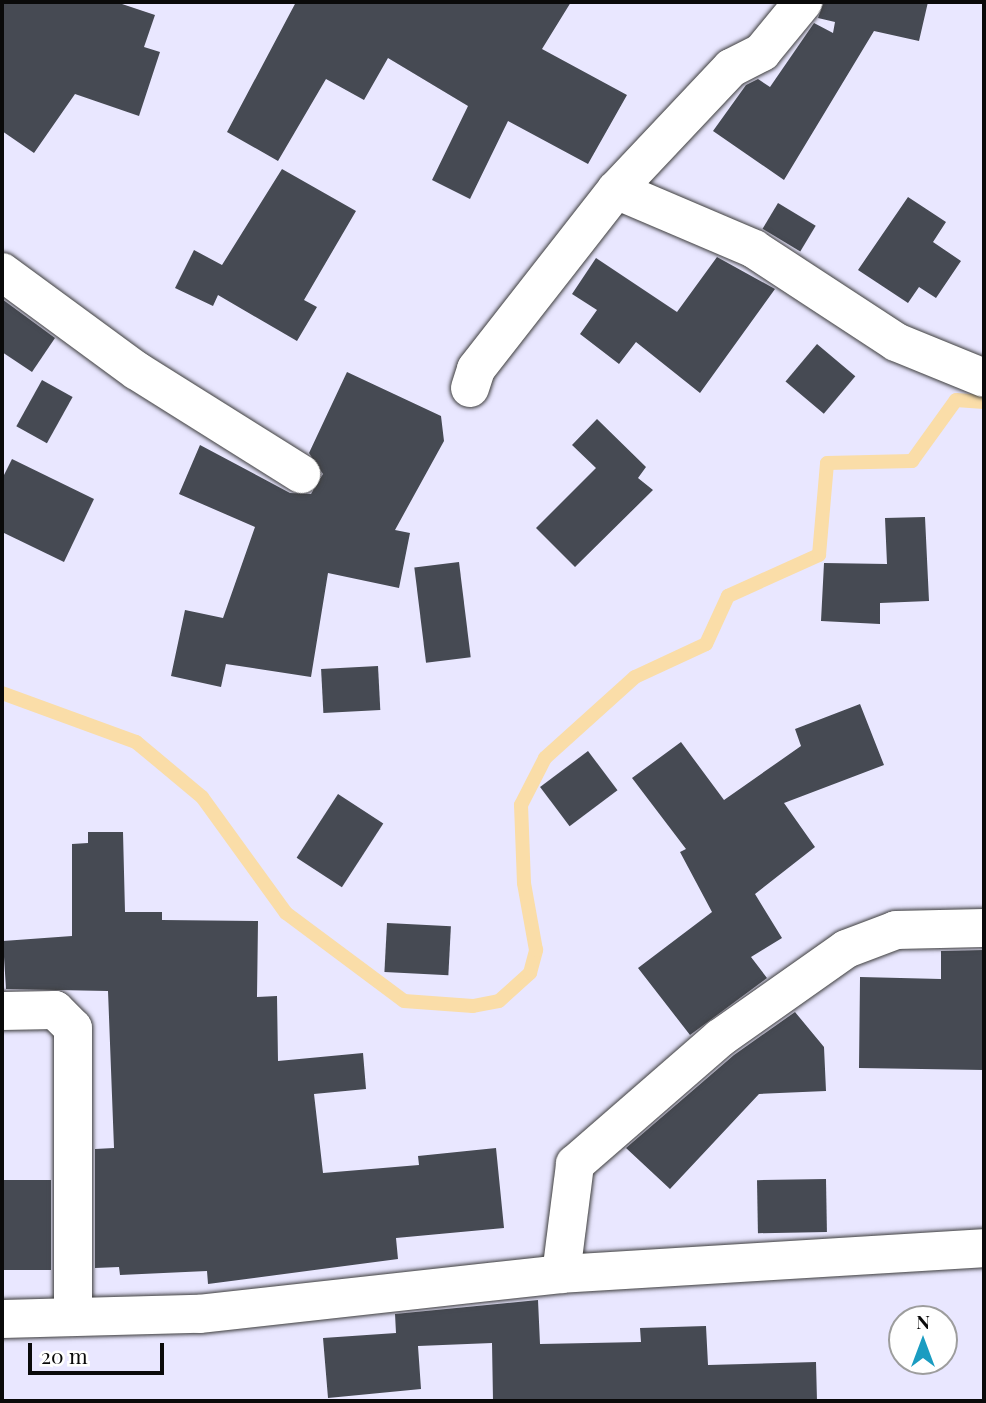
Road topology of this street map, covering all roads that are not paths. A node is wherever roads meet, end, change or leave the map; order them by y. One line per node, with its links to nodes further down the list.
1 (803, 2): 2 (street)
2 (616, 190): 4 (street); 5 (street)
3 (2, 272): 6 (street)
4 (984, 378)
5 (470, 388)
6 (301, 474)
7 (984, 928): 10 (street)
8 (2, 1011): 11 (street)
9 (984, 1248): 10 (street)
10 (561, 1274): 11 (street)
11 (73, 1313): 12 (street)
12 (2, 1319)

